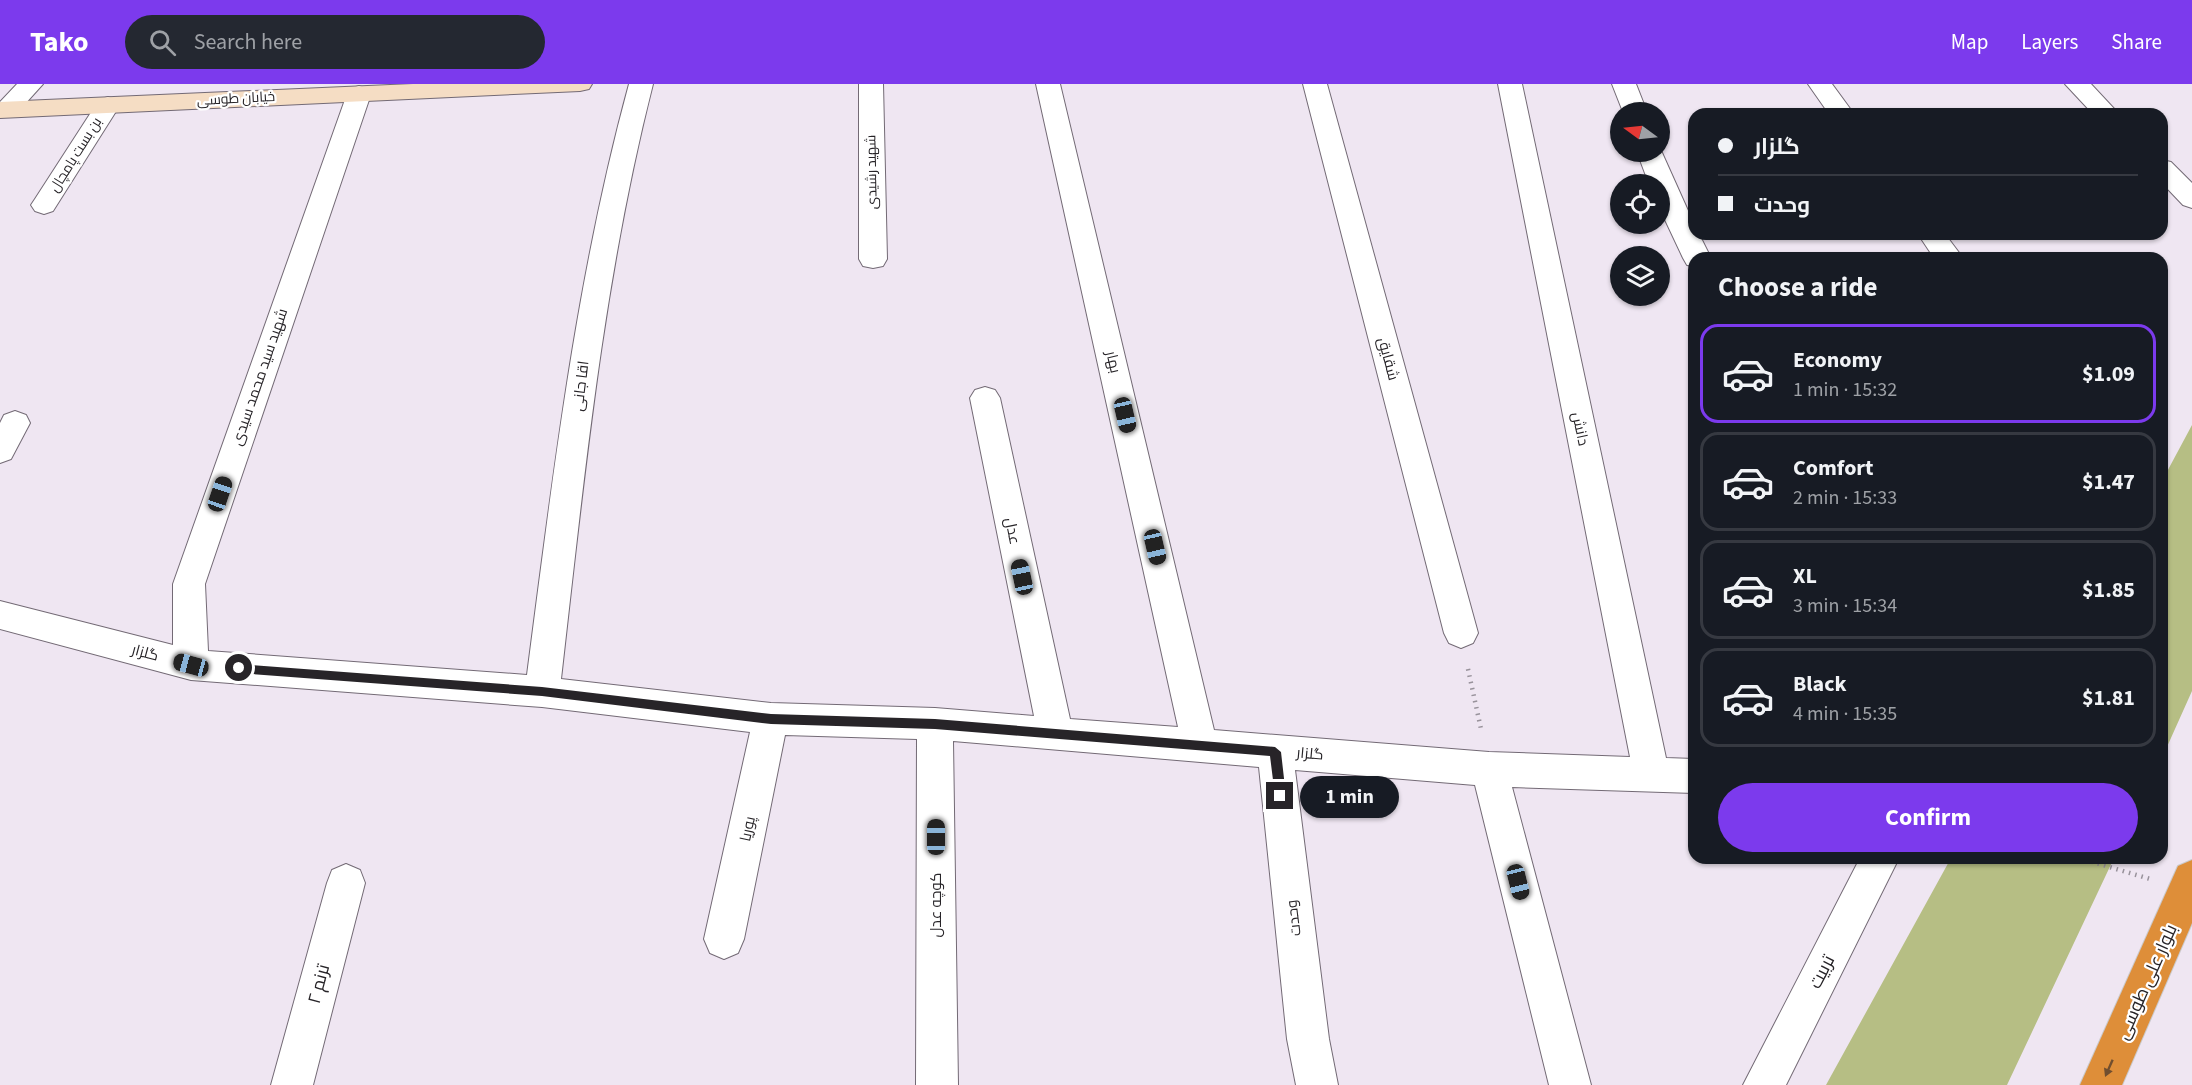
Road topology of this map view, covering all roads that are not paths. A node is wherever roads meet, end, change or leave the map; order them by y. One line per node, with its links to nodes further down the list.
1 (31, 84): 17 (street)
2 (580, 84): 11 (street, خیابان طوسی)
3 (641, 84): 30 (street, اقا جانی)
4 (871, 84): 23 (street, شهید رشیدی)
5 (1048, 84): 34 (street, بهار)
6 (1315, 84): 28 (street, شقایق)
7 (1510, 84): 37 (street, دانش)
8 (1624, 84): 13 (street)
9 (1820, 84): 15 (street)
10 (2077, 84): 16 (street)
11 (556, 85): 12 (street, خیابان طوسی)
12 (359, 94): 14 (street, خیابان طوسی); 29 (street, شهید سید محمد سیدی)
13 (1631, 102)
14 (108, 105): 17 (street, خیابان طوسی); 21 (street, بن بست پامچال)
15 (1838, 108)
16 (2101, 108)
17 (3, 110)
18 (1654, 162): 22 (street)
19 (2168, 174): 20 (street)
20 (2192, 199)
21 (45, 205)
22 (1688, 240)
23 (873, 259)
24 (985, 398): 33 (street, عدل)
25 (15, 423): 26 (street)
26 (0, 451)
27 (0, 615): 29 (street, گلزار)
28 (1461, 633)
29 (191, 665): 30 (street, گلزار)
30 (542, 692): 31 (street, گلزار)
31 (771, 719): 32 (street, گلزار); 42 (street, پوریا)
32 (935, 724): 33 (street, گلزار); 44 (street, کوچه عدل)
33 (1055, 734): 34 (street, گلزار)
34 (1200, 745): 35 (street, گلزار)
35 (1275, 752): 36 (street, گلزار); 45 (street, وحدت)
36 (1489, 769): 37 (street, گلزار); 46 (street)
37 (1651, 773): 38 (street, گلزار)
38 (1688, 776)
39 (1877, 864): 47 (street, تربیت)
40 (346, 883): 43 (street, ترنم ۲)
41 (2190, 885): 48 (highway, بلوار علی طوسی, one-way to 48)
42 (724, 939)
43 (292, 1085)
44 (937, 1085)
45 (1317, 1085)
46 (1570, 1085)
47 (1764, 1085)
48 (2101, 1085)

